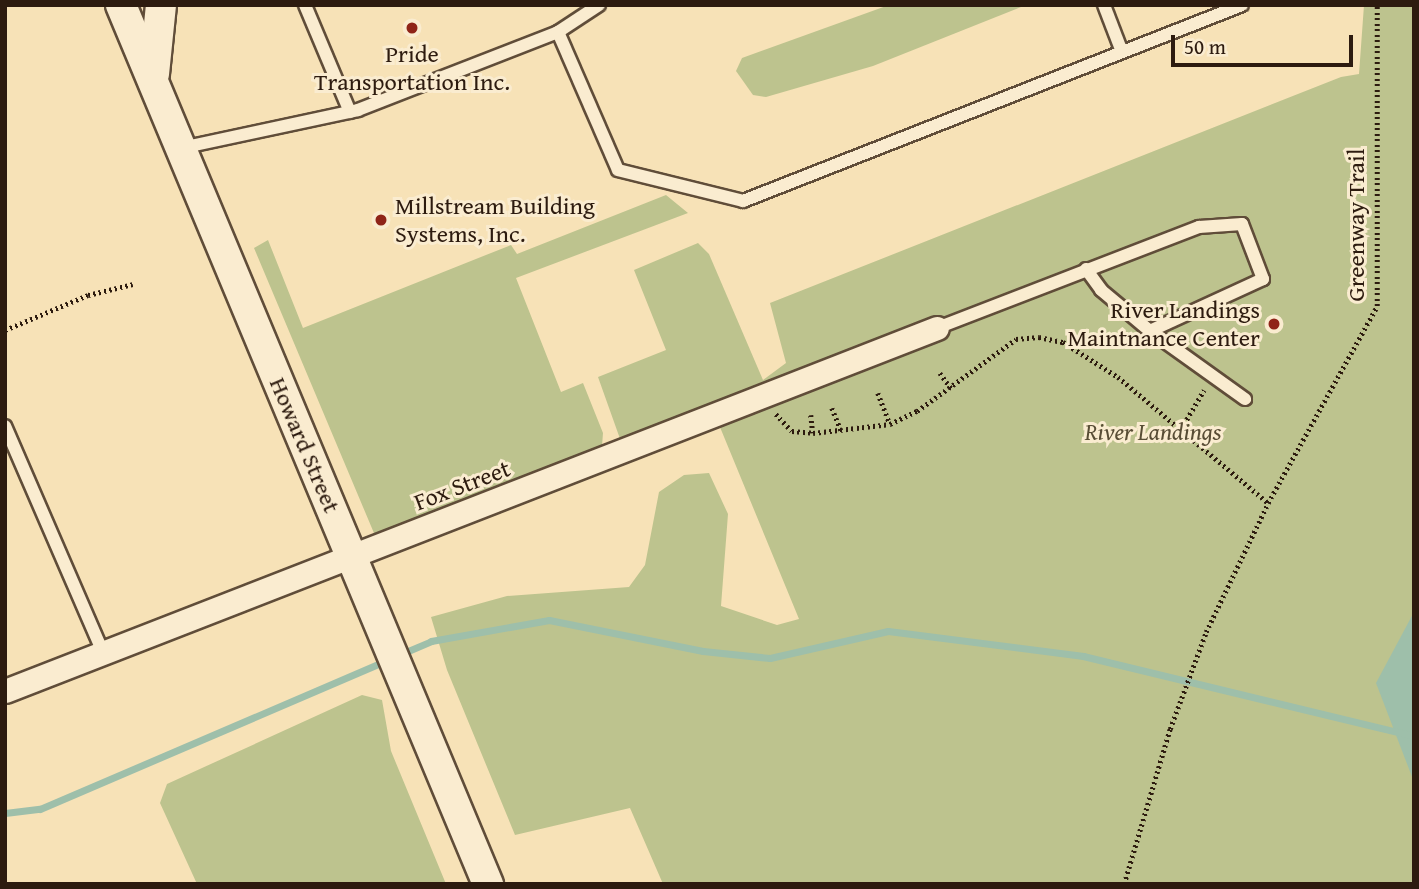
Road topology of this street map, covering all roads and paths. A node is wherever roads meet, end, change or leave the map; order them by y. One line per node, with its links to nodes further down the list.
1 (121, 5): 10 (street, Howard Street)
2 (161, 5): 10 (street)
3 (305, 5): 11 (lane)
4 (599, 5): 8 (lane)
5 (1104, 5): 9 (lane)
6 (1242, 5): 9 (lane)
7 (1377, 5): 31 (path, Greenway Trail)
8 (558, 32): 9 (lane); 11 (lane)
9 (1122, 52)
10 (153, 82): 12 (street, Howard Street)
11 (350, 112): 12 (lane)
12 (181, 148): 32 (street, Howard Street)
13 (1086, 270): 15 (lane); 17 (lane); 17 (lane)
14 (133, 284): 16 (path)
15 (937, 328): 22 (street, Fox Street)
16 (5, 330)
17 (1150, 331): 19 (lane)
18 (940, 373): 20 (path)
19 (1214, 374): 23 (lane); 28 (path)
20 (951, 388): 26 (path); 28 (path)
21 (878, 393): 26 (path)
22 (766, 395): 30 (path); 32 (street, Fox Street)
23 (1245, 399)
24 (832, 408): 29 (path)
25 (811, 415): 30 (path)
26 (890, 424): 29 (path)
27 (5, 426): 33 (lane)
28 (1181, 429): 31 (path)
29 (842, 431): 30 (path)
30 (813, 433)
31 (1268, 503): 36 (path, Greenway Trail)
32 (351, 555): 33 (street, Fox Street); 35 (street, Howard Street)
33 (103, 653): 34 (street, Fox Street)
34 (5, 691)
35 (488, 884)
36 (1124, 884)

